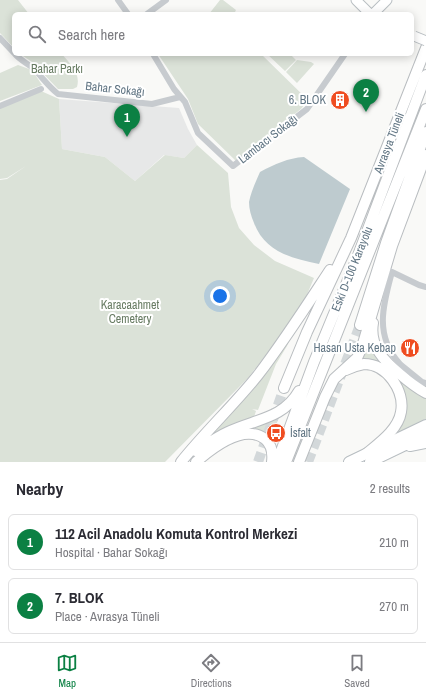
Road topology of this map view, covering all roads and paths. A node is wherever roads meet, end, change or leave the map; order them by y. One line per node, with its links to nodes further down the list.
1 (118, 0): 5 (street)
2 (166, 0): 6 (street)
3 (356, 0): 7 (main road)
4 (387, 0): 8 (main road)
5 (127, 12)
6 (150, 12)
7 (369, 12)
8 (373, 12)
9 (414, 36): 11 (main road, bridge)
10 (0, 38): 13 (street, Bahar Sokağı)
11 (426, 39): 18 (main road)
12 (426, 48): 18 (main road, Avrasya Tüneli)
13 (12, 52)
14 (16, 56): 20 (street, Bahar Sokağı)
15 (153, 56): 20 (street)
16 (343, 56): 20 (street, Lambacı Sokağı)
17 (426, 75): 30 (main road, Eski D-100 Karayolu)
18 (410, 85): 25 (main road, Avrasya Tüneli)
19 (41, 88): 21 (street)
20 (180, 97)
21 (0, 106)
22 (426, 109): 26 (main road, Eski D-100 Karayolu)
23 (426, 132): 29 (main road)
24 (426, 155): 28 (main road)
25 (351, 238): 33 (main road); 41 (main road)
26 (359, 281): 39 (main road); 45 (main road, Eski D-100 Karayolu)
27 (426, 287): 32 (street)
28 (378, 292): 31 (main road); 34 (main road)
29 (360, 325)
30 (314, 362): 41 (main road); 44 (main road, Eski D-100 Karayolu)
31 (331, 383): 39 (main road); 40 (main road)
32 (426, 383)
33 (284, 388)
34 (426, 394)
35 (426, 425): 40 (main road)
36 (426, 435): 38 (main road)
37 (426, 443): 38 (main road)
38 (402, 446): 40 (main road)
39 (300, 458)
40 (368, 458): 46 (main road)
41 (182, 461)
42 (196, 462): 43 (main road)
43 (272, 462)
44 (277, 462)
45 (286, 462)
46 (349, 462)

